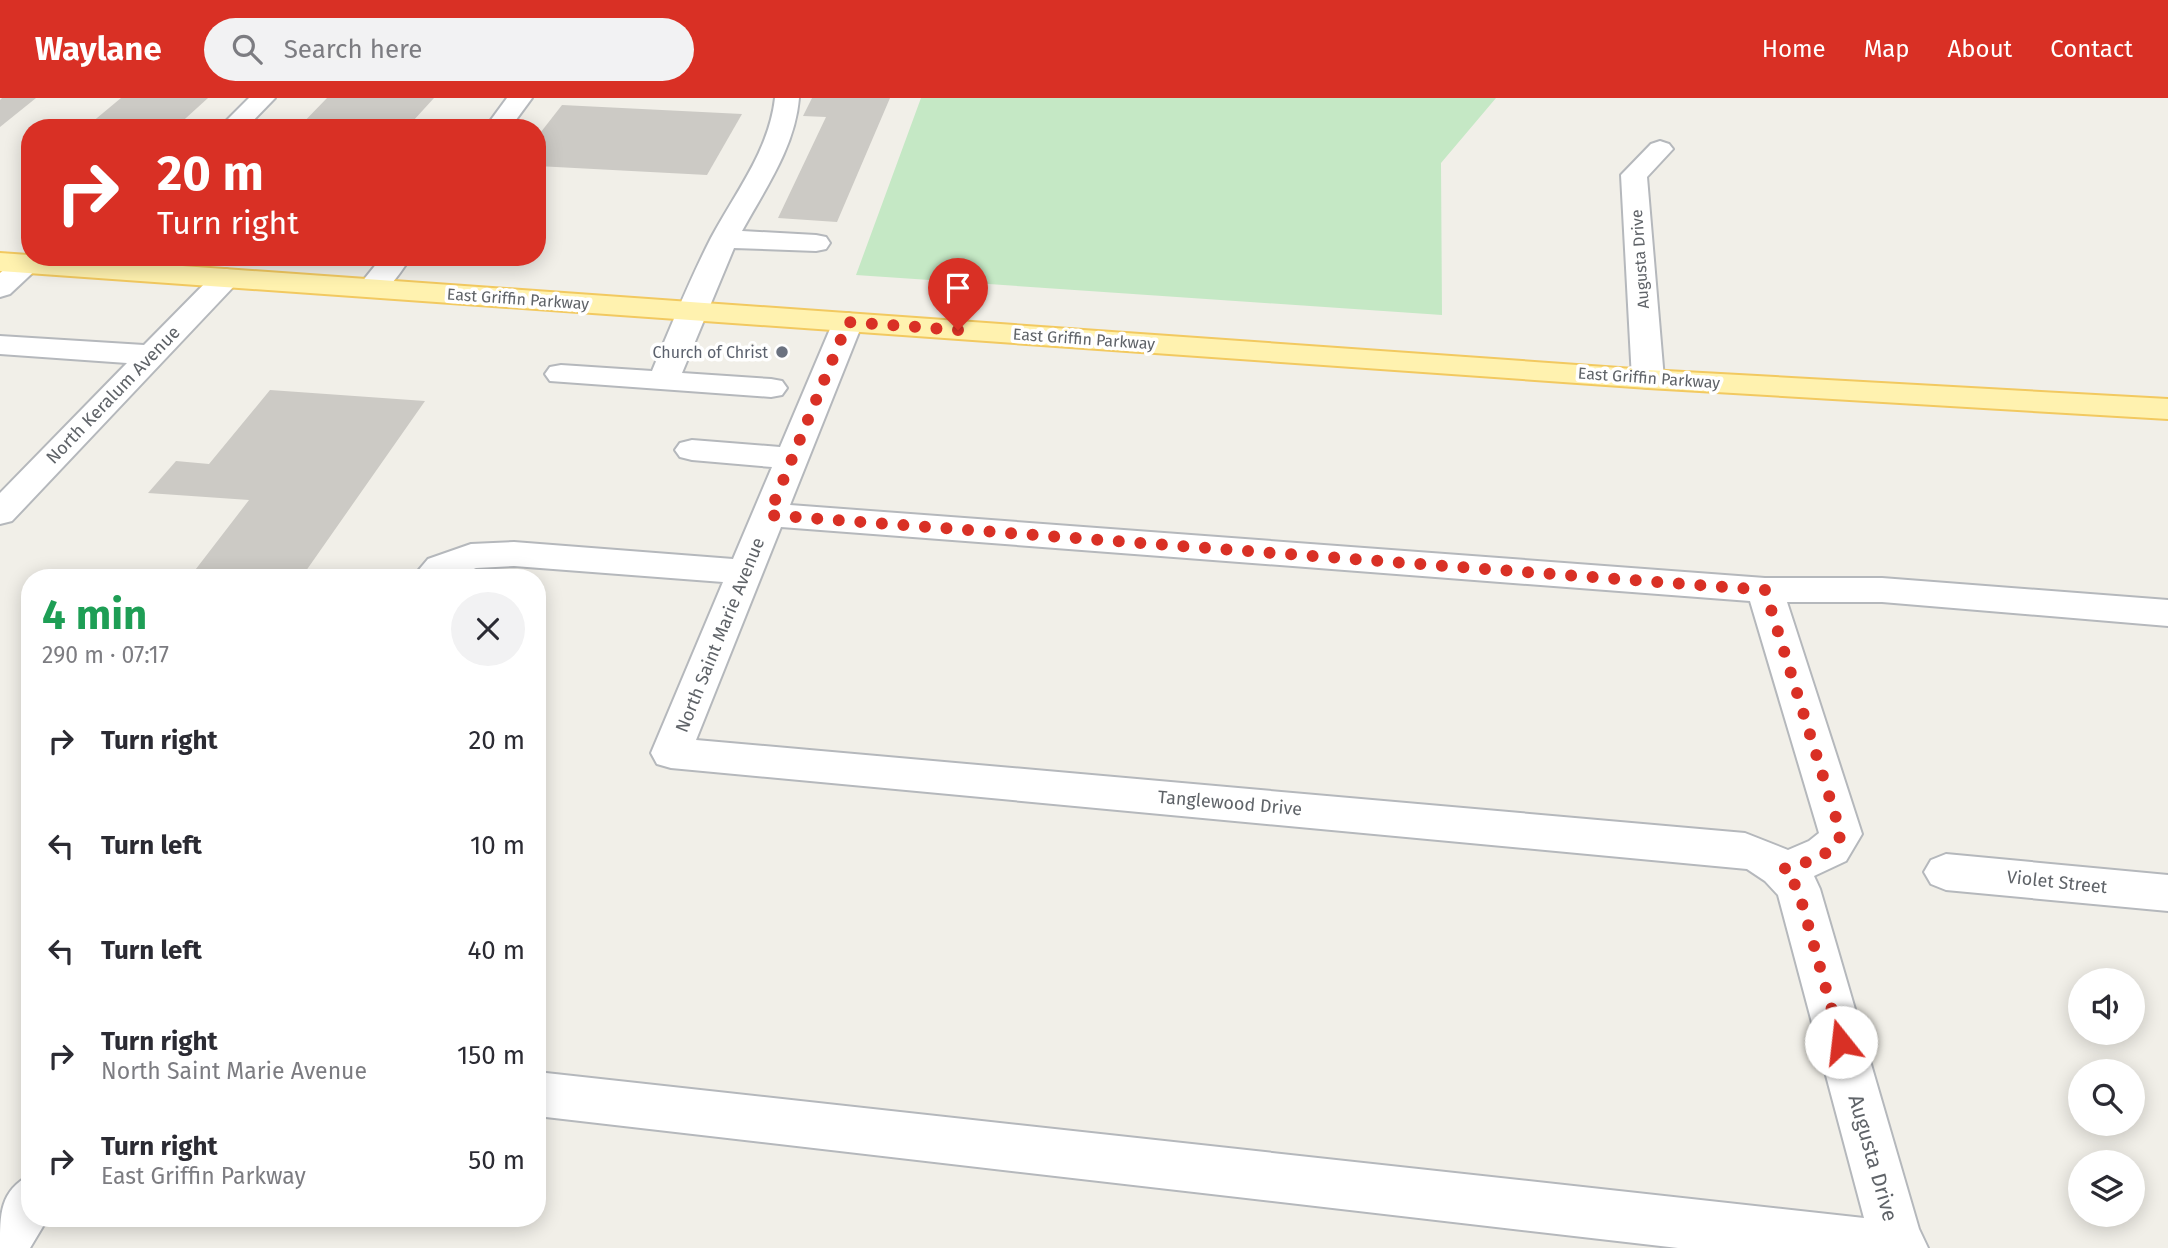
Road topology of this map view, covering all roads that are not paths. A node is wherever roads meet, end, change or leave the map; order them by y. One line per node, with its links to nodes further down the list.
1 (263, 98): 4 (street)
2 (520, 98): 5 (street)
3 (788, 98): 7 (street)
4 (241, 119)
5 (504, 119)
6 (1660, 149): 20 (street, Augusta Drive)
7 (725, 239): 8 (street); 15 (street)
8 (816, 243)
9 (14, 263): 13 (street)
10 (168, 266): 12 (main road, East Griffin Parkway)
11 (390, 266): 14 (street)
12 (226, 278): 14 (main road, East Griffin Parkway); 18 (street, North Keralum Avenue)
13 (0, 288)
14 (372, 288): 15 (main road, East Griffin Parkway)
15 (692, 311): 16 (main road, East Griffin Parkway); 21 (street)
16 (848, 322): 20 (main road, East Griffin Parkway); 25 (street, North Saint Marie Avenue)
17 (0, 345): 18 (street)
18 (152, 355): 26 (street, North Keralum Avenue)
19 (561, 374): 21 (street)
20 (1648, 379): 23 (main road, East Griffin Parkway)
21 (663, 381): 22 (street)
22 (771, 388)
23 (2168, 409)
24 (692, 450): 25 (street)
25 (793, 458): 27 (street, North Saint Marie Avenue)
26 (0, 513)
27 (769, 515): 29 (street, North Saint Marie Avenue); 30 (street)
28 (440, 569): 29 (street)
29 (746, 572): 32 (street, North Saint Marie Avenue)
30 (1765, 590): 31 (street); 33 (street)
31 (2168, 613)
32 (671, 753): 33 (street, Tanglewood Drive)
33 (1783, 869): 39 (street, Augusta Drive)
34 (1946, 872): 35 (street, Violet Street)
35 (2168, 893)
36 (546, 1095): 39 (street)
37 (21, 1214): 38 (street)
38 (0, 1248)
39 (1899, 1248)

